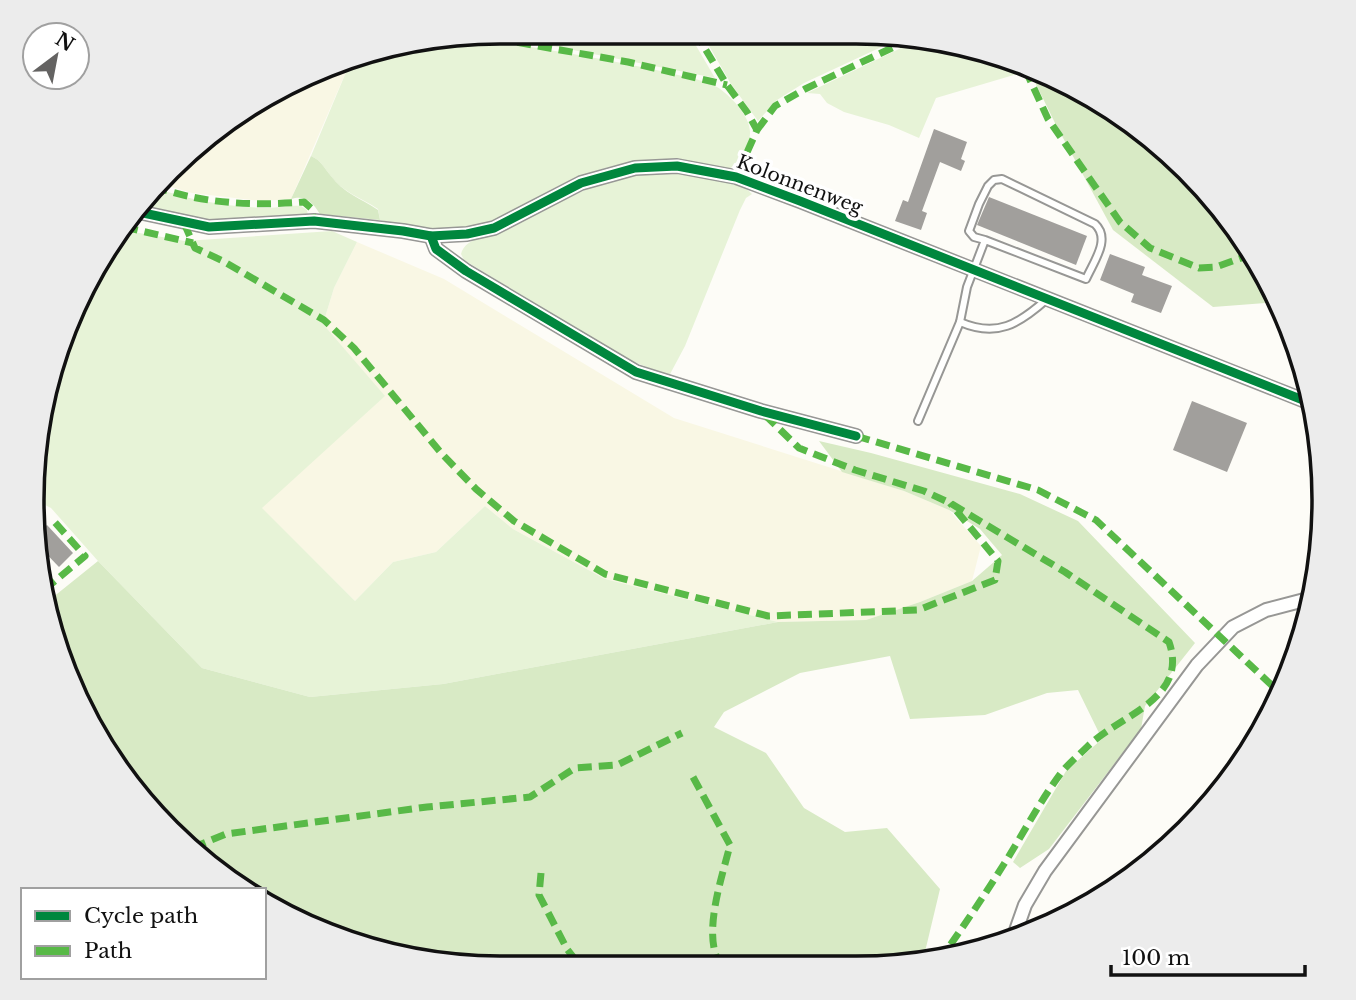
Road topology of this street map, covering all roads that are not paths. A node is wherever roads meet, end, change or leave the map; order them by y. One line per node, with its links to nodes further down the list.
1 (145, 213): 2 (street, Kolonnenweg)
2 (431, 236): 4 (street, Kolonnenweg); 9 (street)
3 (985, 240): 3 (lane); 4 (lane)
4 (973, 270): 5 (street, Kolonnenweg); 6 (lane)
5 (1047, 299): 6 (lane); 7 (street, Kolonnenweg)
6 (960, 322): 8 (lane)
7 (1301, 399)
8 (918, 421)
9 (856, 436)
10 (1301, 601): 11 (street)
11 (1017, 927)

